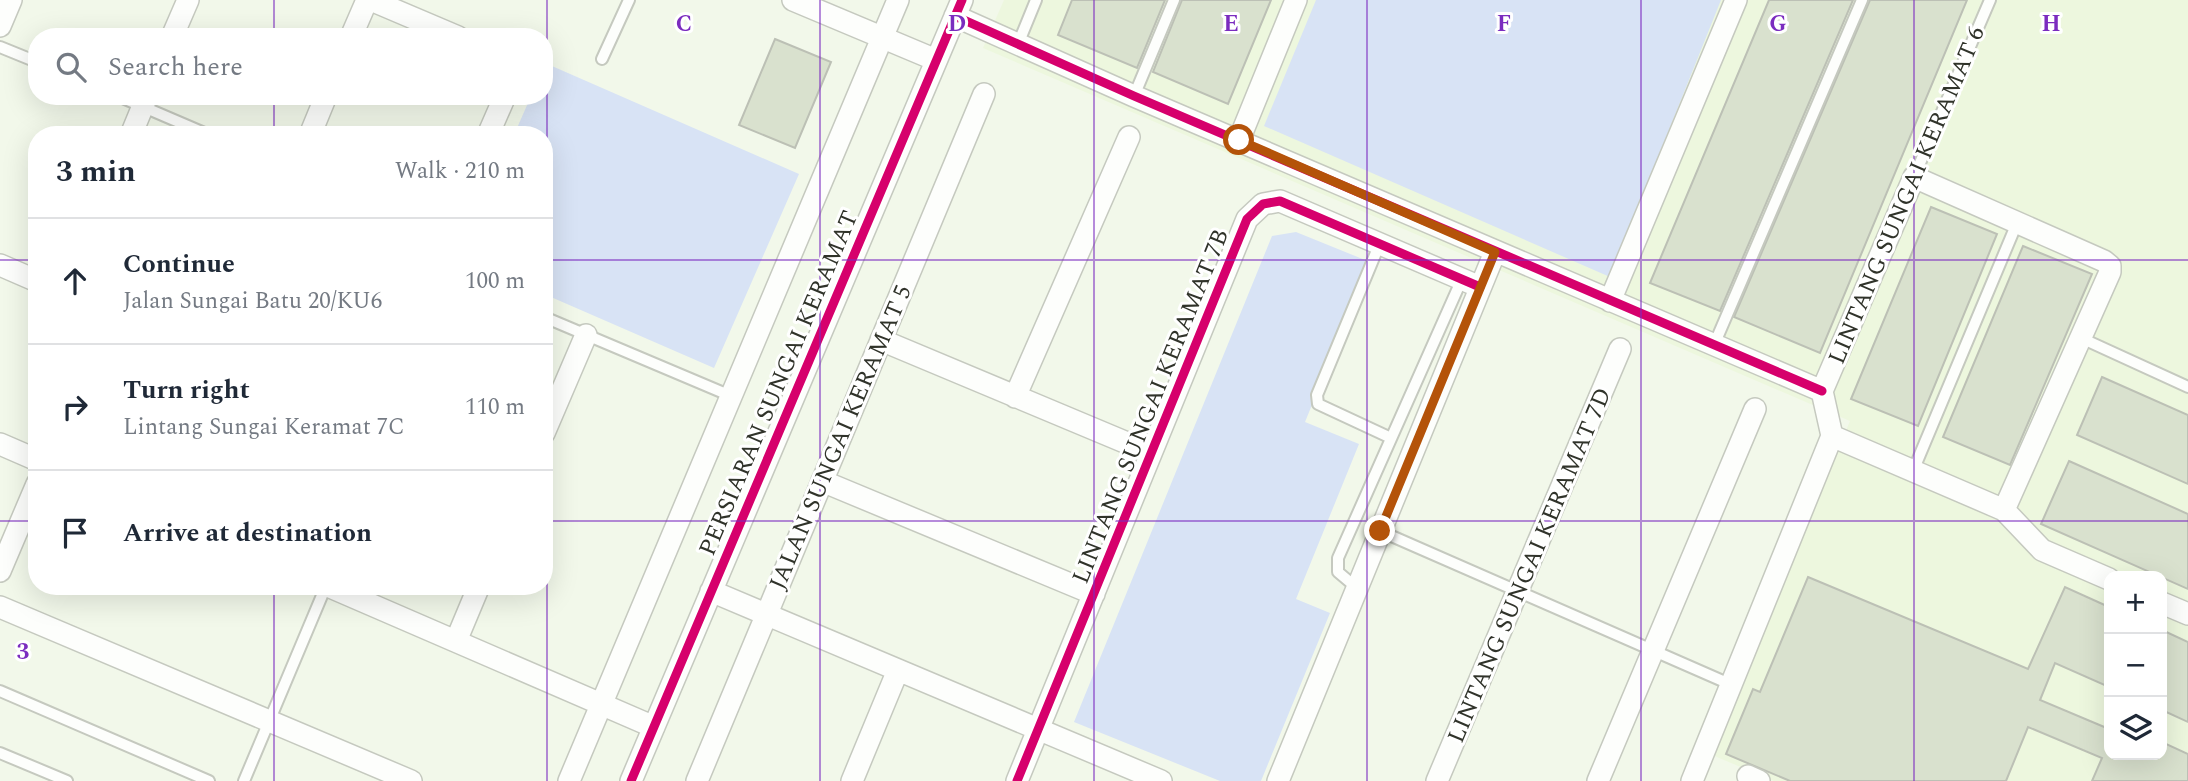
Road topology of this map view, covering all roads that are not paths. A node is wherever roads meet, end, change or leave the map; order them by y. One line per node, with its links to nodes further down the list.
1 (11, 0): 14 (street)
2 (188, 0): 15 (street)
3 (629, 0): 22 (lane)
4 (793, 0): 18 (street)
5 (898, 0): 18 (street, PERSIARAN SUNGAI KERAMAT)
6 (1036, 0): 19 (lane)
7 (1174, 0): 25 (lane)
8 (1296, 0): 35 (street)
9 (1736, 0): 43 (street)
10 (1862, 0): 48 (lane)
11 (1990, 0): 36 (lane, LINTANG SUNGAI KERAMAT 6)
12 (373, 1): 16 (street); 17 (street)
13 (958, 8): 19 (street); 23 (street, PERSIARAN SUNGAI KERAMAT)
14 (0, 26)
15 (176, 28)
16 (356, 28)
17 (437, 28)
18 (882, 37): 23 (street); 52 (street, PERSIARAN SUNGAI KERAMAT)
19 (1017, 44): 25 (street)
20 (0, 47): 21 (lane)
21 (28, 58)
22 (602, 60)
23 (936, 60): 69 (street, PERSIARAN SUNGAI KERAMAT)
24 (984, 94): 47 (street, JALAN SUNGAI KERAMAT 5)
25 (1134, 96): 35 (street)
26 (143, 105): 30 (street)
27 (153, 105): 31 (lane)
28 (322, 105): 32 (street)
29 (501, 105): 33 (street)
30 (135, 126)
31 (192, 126)
32 (314, 126)
33 (492, 126)
34 (1129, 137): 53 (street)
35 (1239, 140): 39 (street)
36 (1914, 177): 37 (street); 51 (street, LINTANG SUNGAI KERAMAT 6)
37 (2017, 223): 46 (street); 61 (lane)
38 (1380, 243): 42 (street, LINTANG SUNGAI KERAMAT 7B); 57 (lane); 59 (street, LINTANG SUNGAI KERAMAT 7B)
39 (1495, 252): 42 (street); 43 (street)
40 (0, 265): 41 (street)
41 (28, 277)
42 (1471, 283): 57 (lane); 65 (street)
43 (1610, 301): 48 (street)
44 (553, 321): 45 (lane)
45 (586, 335): 52 (lane); 55 (street)
46 (2081, 338): 50 (lane); 64 (street)
47 (880, 340): 53 (street); 62 (street, JALAN SUNGAI KERAMAT 5)
48 (1714, 345): 51 (street)
49 (1620, 349): 70 (street, LINTANG SUNGAI KERAMAT 7D)
50 (2188, 387)
51 (1822, 391): 56 (street)
52 (731, 396): 84 (street, PERSIARAN SUNGAI KERAMAT)
53 (1015, 397): 59 (street)
54 (1755, 409): 80 (street)
55 (553, 412)
56 (1832, 436): 61 (street); 82 (street)
57 (1391, 439): 68 (lane)
58 (0, 444): 60 (street)
59 (1151, 453): 71 (street, LINTANG SUNGAI KERAMAT 7B)
60 (28, 456)
61 (1913, 471): 64 (street)
62 (822, 481): 71 (street); 77 (street, JALAN SUNGAI KERAMAT 5)
63 (28, 505): 66 (street)
64 (2004, 510): 67 (street)
65 (1380, 531): 68 (street); 70 (lane)
66 (0, 570)
67 (2104, 577)
68 (1357, 588): 99 (street)
69 (711, 591): 77 (street); 86 (street, PERSIARAN SUNGAI KERAMAT)
70 (1518, 591): 80 (lane); 100 (street, LINTANG SUNGAI KERAMAT 7D)
71 (1094, 594): 87 (street, LINTANG SUNGAI KERAMAT 7B)
72 (323, 595): 85 (lane)
73 (348, 595): 79 (street)
74 (475, 595): 79 (street)
75 (2167, 605): 78 (street)
76 (0, 607): 85 (street)
77 (765, 614): 81 (street); 95 (street, JALAN SUNGAI KERAMAT 5)
78 (2188, 614)
79 (456, 641): 84 (street)
80 (1653, 650): 82 (lane); 101 (street)
81 (898, 670): 87 (street); 96 (street)
82 (1732, 685): 102 (street)
83 (0, 691): 90 (lane)
84 (601, 704): 86 (street); 93 (street, PERSIARAN SUNGAI KERAMAT)
85 (270, 721): 91 (lane); 92 (street)
86 (654, 727): 94 (street, PERSIARAN SUNGAI KERAMAT)
87 (1038, 729): 97 (street, LINTANG SUNGAI KERAMAT 7B); 98 (street)
88 (0, 753): 89 (lane)
89 (67, 781)
90 (209, 781)
91 (244, 781)
92 (411, 781)
93 (569, 781)
94 (631, 781)
95 (697, 781)
96 (852, 781)
97 (1017, 781)
98 (1161, 781)
99 (1278, 781)
100 (1437, 781)
101 (1598, 781)
102 (1692, 781)

